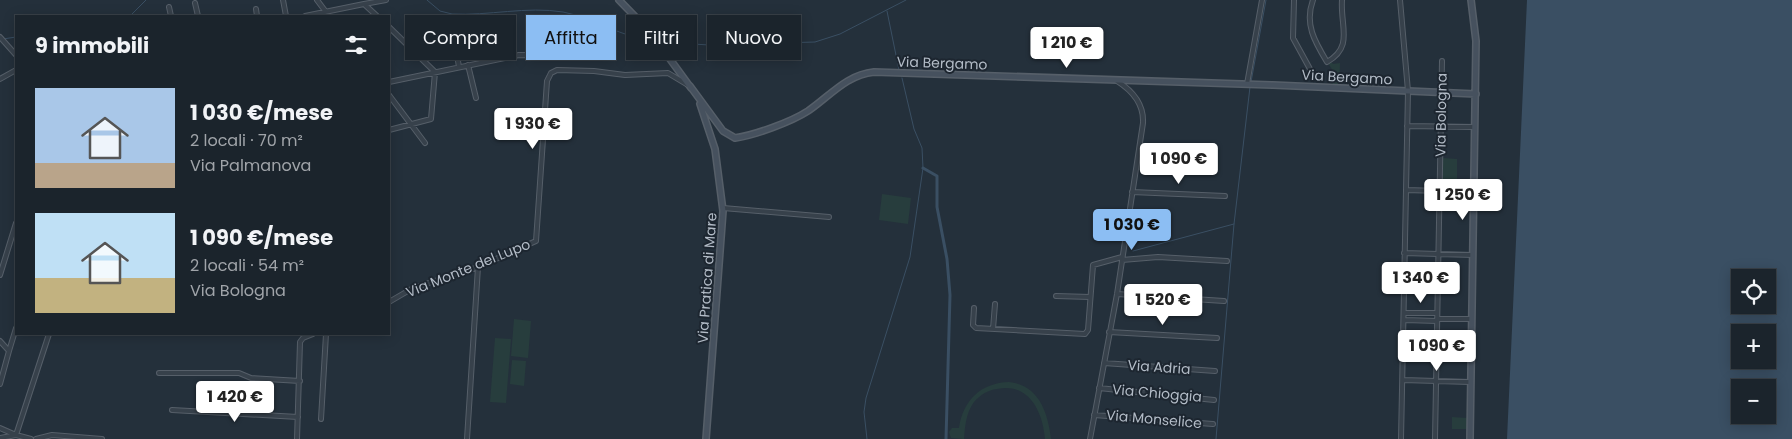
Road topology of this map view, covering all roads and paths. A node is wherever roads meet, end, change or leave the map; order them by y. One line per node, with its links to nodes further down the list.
1 (282, 0): 20 (street)
2 (317, 0): 16 (street)
3 (386, 0): 13 (street)
4 (619, 0): 42 (street, Via Pratica di Mare)
5 (1262, 0): 41 (street)
6 (1294, 0): 35 (street)
7 (1313, 0): 8 (street)
8 (1342, 0)
9 (1400, 0): 43 (street)
10 (1471, 0): 45 (street)
11 (358, 2): 13 (street); 16 (street)
12 (195, 3): 18 (street)
13 (364, 4): 23 (street)
14 (169, 7): 17 (street)
15 (256, 9): 19 (street)
16 (326, 12): 21 (street); 22 (street)
17 (171, 15)
18 (198, 15)
19 (257, 15)
20 (286, 15)
21 (310, 15)
22 (328, 15)
23 (376, 15)
24 (390, 28): 25 (street)
25 (395, 33): 26 (street); 37 (street)
26 (390, 34)
27 (0, 37): 28 (street)
28 (15, 54)
29 (526, 55): 31 (street)
30 (458, 60): 34 (street)
31 (484, 61): 33 (street)
32 (1442, 61): 44 (street, Via Bologna)
33 (468, 65): 34 (street); 47 (street)
34 (459, 67): 37 (street)
35 (1310, 69)
36 (15, 71): 38 (street)
37 (435, 72): 40 (street); 48 (street)
38 (0, 79)
39 (1117, 81): 41 (street, Via Bergamo); 42 (street, Via Bergamo); 56 (street)
40 (390, 82)
41 (1247, 84): 43 (street, Via Bergamo)
42 (690, 86): 59 (street, Via Pratica di Mare); 67 (street, Via Monte del Lupo)
43 (1408, 91): 44 (street, Via Bergamo); 49 (street)
44 (1441, 92): 45 (street, Via Bergamo); 50 (street, Via Bologna)
45 (1476, 94): 51 (street)
46 (390, 96): 48 (street)
47 (476, 98)
48 (411, 125): 52 (street); 53 (street)
49 (1407, 126): 50 (street); 54 (street)
50 (1441, 126): 51 (street); 55 (street, Via Bologna)
51 (1475, 127): 57 (street)
52 (390, 130)
53 (426, 144)
54 (1406, 190): 55 (street); 62 (street)
55 (1440, 191): 57 (street); 63 (street, Via Bologna)
56 (1132, 192): 58 (street); 65 (street)
57 (1474, 192): 64 (street)
58 (1225, 196)
59 (723, 208): 60 (street); 114 (street, Via Pratica di Mare)
60 (830, 217)
61 (15, 226): 68 (street)
62 (1404, 253): 63 (street); 76 (street)
63 (1438, 254): 64 (street); 77 (street, Via Bologna)
64 (1473, 255): 78 (street)
65 (1122, 259): 66 (street); 69 (street); 71 (street)
66 (1227, 261)
67 (478, 267): 72 (street, Via Monte del Lupo); 113 (street)
68 (0, 274)
69 (1117, 294): 73 (street); 82 (street)
70 (1056, 296): 71 (street)
71 (1090, 297): 80 (street)
72 (390, 301)
73 (1224, 301)
74 (995, 304): 80 (street)
75 (974, 308): 80 (street)
76 (1405, 313): 77 (street); 79 (street)
77 (1437, 318): 78 (street); 79 (street); 94 (street, Via Bologna)
78 (1471, 319): 95 (street)
79 (1405, 320): 92 (street)
80 (993, 329)
81 (15, 331): 88 (street)
82 (1109, 332): 86 (street); 89 (street)
83 (49, 335): 105 (street)
84 (304, 335): 93 (street)
85 (326, 335): 102 (street)
86 (1217, 338)
87 (0, 342): 88 (street)
88 (9, 351): 96 (street)
89 (1104, 363): 90 (street, Via Adria); 97 (street)
90 (1215, 371)
91 (159, 373): 93 (street)
92 (1404, 380): 94 (street); 116 (street)
93 (300, 382): 101 (street)
94 (1436, 382): 95 (street); 117 (street, Via Bologna)
95 (1470, 382): 118 (street)
96 (0, 384)
97 (1099, 388): 98 (street, Via Chioggia); 100 (street)
98 (1214, 400)
99 (172, 410): 101 (street)
100 (1094, 415): 103 (street, Via Monselice); 115 (street)
101 (298, 417): 112 (street)
102 (321, 419)
103 (1213, 424)
104 (0, 428): 105 (street)
105 (16, 435): 107 (street); 109 (street)
106 (46, 437): 108 (street); 110 (street)
107 (0, 438)
108 (82, 438): 111 (street)
109 (31, 439)
110 (36, 439)
111 (102, 439)
112 (297, 439)
113 (467, 439)
114 (706, 439)
115 (1090, 439)
116 (1401, 439)
117 (1435, 439)
118 (1470, 439)

